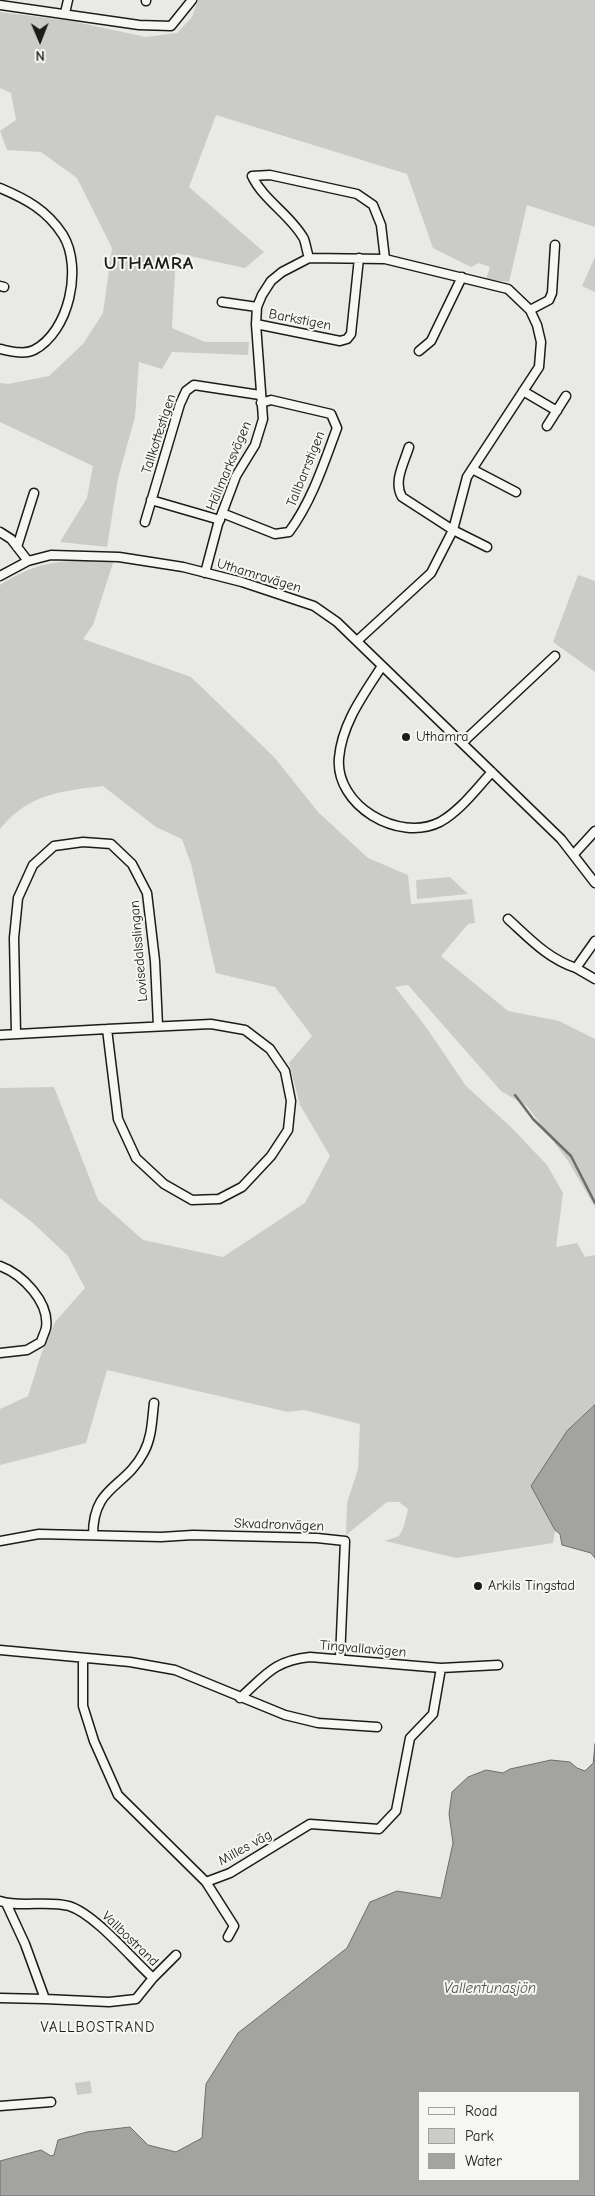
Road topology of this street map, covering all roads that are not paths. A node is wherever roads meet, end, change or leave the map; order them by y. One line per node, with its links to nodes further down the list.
1 (68, 0): 4 (street)
2 (192, 0): 4 (street)
3 (0, 5): 4 (street)
4 (65, 13)
5 (0, 188): 15 (street)
6 (555, 245): 13 (street)
7 (309, 258): 8 (street, Hällmarksvägen); 9 (street); 12 (street, Hällmarksvägen)
8 (359, 258): 9 (street, Hällmarksvägen); 14 (street, Barkstigen)
9 (385, 259): 10 (street, Hällmarksvägen)
10 (462, 277): 13 (street, Hällmarksvägen); 16 (street)
11 (222, 302): 12 (street)
12 (258, 307): 14 (street, Hällmarksvägen)
13 (530, 310): 17 (street, Hällmarksvägen)
14 (256, 324): 19 (street, Hällmarksvägen)
15 (0, 349)
16 (419, 351)
17 (523, 391): 20 (street); 23 (street, Hällmarksvägen)
18 (566, 396): 20 (street)
19 (261, 399): 26 (street, Tallkottestigen); 27 (street, Hällmarksvägen); 27 (street, Tallbarrstigen)
20 (557, 411): 21 (street)
21 (547, 426)
22 (409, 447): 29 (street)
23 (472, 469): 24 (street); 29 (street, Hällmarksvägen)
24 (516, 492)
25 (34, 493): 31 (street)
26 (151, 500): 27 (street); 28 (street, Tallkottestigen)
27 (221, 517): 34 (street, Hällmarksvägen)
28 (145, 522)
29 (453, 530): 32 (street); 36 (street, Hällmarksvägen)
30 (0, 532): 31 (street)
31 (17, 547): 33 (street)
32 (487, 547)
33 (28, 561): 34 (street, Uthamravägen); 35 (street, Uthamravägen)
34 (205, 573): 36 (street, Uthamravägen)
35 (0, 576)
36 (357, 641): 38 (street, Uthamravägen)
37 (555, 656): 39 (street)
38 (382, 666): 39 (street, Uthamravägen); 40 (street)
39 (462, 743): 40 (street, Uthamravägen)
40 (492, 772): 42 (street, Uthamravägen)
41 (595, 831): 42 (street)
42 (574, 854): 43 (street, Uthamravägen)
43 (595, 883)
44 (508, 919): 46 (street)
45 (595, 941): 46 (street)
46 (576, 968): 47 (street)
47 (595, 979)
48 (158, 1026): 49 (street); 49 (street); 50 (street, Lovisedalsslingan)
49 (107, 1029): 50 (street)
50 (16, 1034): 51 (street)
51 (0, 1035)
52 (0, 1266): 53 (street)
53 (0, 1353)
54 (154, 1403): 55 (street)
55 (93, 1535): 56 (street, Skvadronvägen); 58 (street, Skvadronvägen)
56 (0, 1542)
57 (0, 1650): 59 (street)
58 (340, 1659): 61 (street, Tingvallavägen); 62 (street, Tingvallavägen)
59 (83, 1660): 62 (street); 64 (street)
60 (498, 1665): 61 (street, Tingvallavägen)
61 (441, 1668): 64 (street, Milles väg)
62 (240, 1698): 63 (street)
63 (377, 1728)
64 (206, 1882): 66 (street)
65 (3, 1902): 68 (street, Vallbostrand); 70 (street, Vallbostrand)
66 (228, 1938)
67 (176, 1955): 68 (street)
68 (153, 1978): 70 (street, Vallbostrand)
69 (0, 1998): 70 (street, Vallbostrand)
70 (45, 1999)
71 (51, 2102): 72 (street)
72 (0, 2106)

